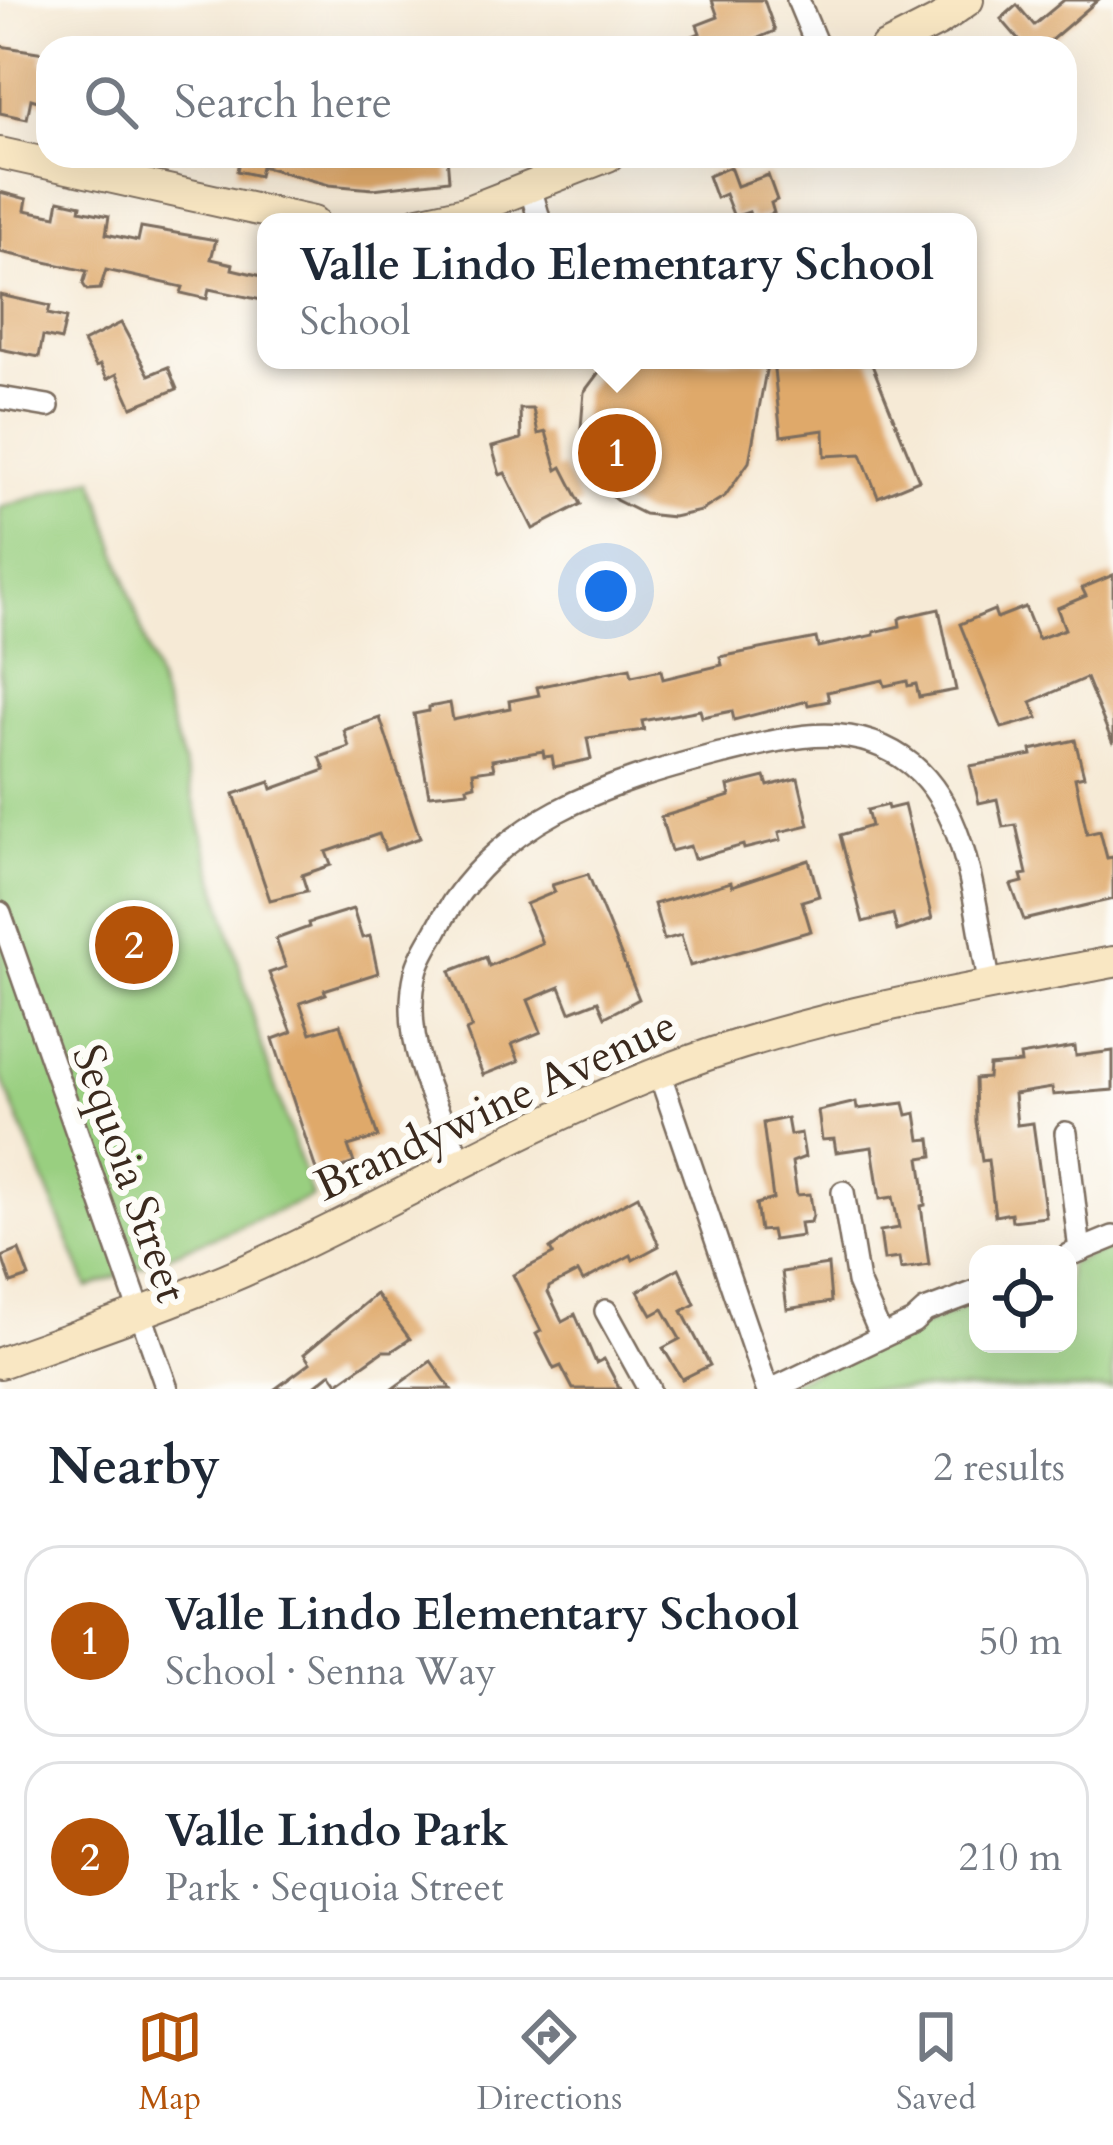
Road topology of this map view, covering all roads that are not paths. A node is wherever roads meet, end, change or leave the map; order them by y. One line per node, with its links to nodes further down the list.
1 (798, 0): 3 (street)
2 (968, 0): 4 (street)
3 (813, 36)
4 (909, 36)
5 (0, 153): 6 (street)
6 (36, 161)
7 (68, 168): 10 (street)
8 (578, 168): 9 (street)
9 (530, 187): 11 (street); 12 (street)
10 (272, 213)
11 (460, 213)
12 (537, 213)
13 (0, 398): 14 (street)
14 (48, 406)
15 (0, 914): 27 (street, Sequoia Street)
16 (1113, 962): 17 (street, Brandywine Avenue)
17 (990, 985): 18 (street, Brandywine Avenue); 20 (street)
18 (659, 1072): 20 (street, Brandywine Avenue); 32 (street)
19 (1066, 1133): 23 (street)
20 (462, 1163): 27 (street, Brandywine Avenue)
21 (844, 1192): 28 (street)
22 (1113, 1237): 24 (street)
23 (1073, 1245)
24 (1077, 1252)
25 (969, 1294): 28 (street)
26 (606, 1311): 31 (street)
27 (138, 1313): 29 (street, Brandywine Avenue); 30 (street, Sequoia Street)
28 (881, 1335): 32 (street)
29 (0, 1363)
30 (167, 1389)
31 (649, 1389)
32 (770, 1389)

